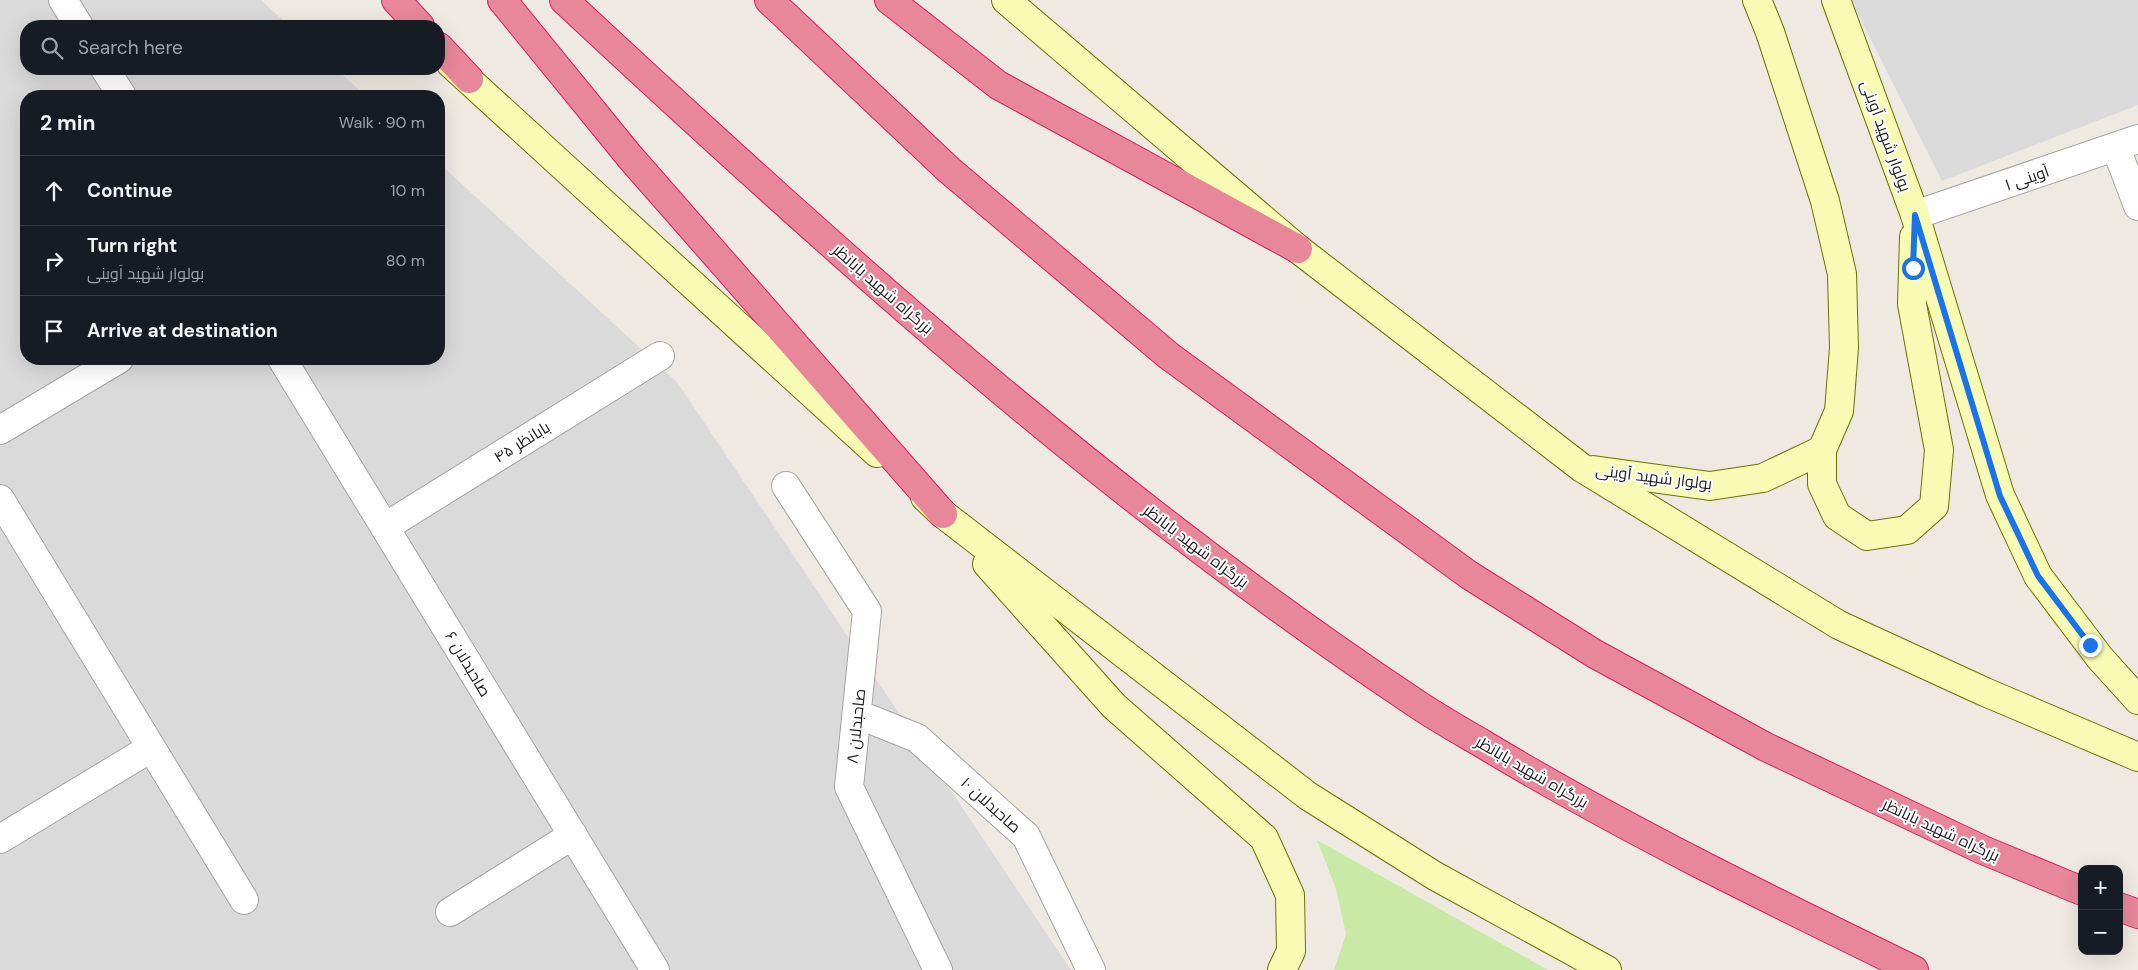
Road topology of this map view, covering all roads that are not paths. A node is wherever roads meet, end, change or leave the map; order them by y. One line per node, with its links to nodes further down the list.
1 (63, 0): 11 (street)
2 (380, 0): 12 (main road)
3 (396, 0): 13 (highway)
4 (502, 0): 31 (highway)
5 (564, 0): 49 (highway, بزرگراه شهید بابانظر)
6 (769, 0): 39 (highway, بزرگراه شهید بابانظر)
7 (889, 0): 22 (highway)
8 (1006, 0): 22 (main road)
9 (1757, 0): 27 (main road)
10 (1836, 0): 21 (main road, بولوار شهید آوینی)
11 (76, 20)
12 (402, 20)
13 (414, 20)
14 (445, 54): 17 (highway)
15 (445, 58): 17 (main road)
16 (110, 75): 18 (street)
17 (468, 79): 31 (main road)
18 (118, 90)
19 (2127, 144): 20 (street); 21 (street, آوینی ۱)
20 (2138, 206)
21 (1915, 215): 27 (main road); 33 (main road, بولوار شهید آوینی)
22 (1298, 249): 28 (main road)
23 (660, 356): 32 (street, بابانظر ۴۵)
24 (110, 365): 26 (street)
25 (286, 365): 32 (street, صاحبدلان ۶)
26 (0, 430)
27 (1822, 450): 28 (main road, بولوار شهید آوینی)
28 (1582, 468): 36 (main road)
29 (786, 486): 34 (street, صاحبدلان ۸)
30 (0, 499): 35 (street)
31 (943, 514): 47 (main road); 48 (main road)
32 (384, 527): 37 (street, صاحبدلان ۶)
33 (2138, 700)
34 (857, 714): 45 (street, صاحبدلان ۸); 46 (street, صاحبدلان ۱۰)
35 (151, 748): 38 (street); 40 (street)
36 (2138, 757)
37 (572, 835): 42 (street); 44 (street, صاحبدلان ۶)
38 (0, 839)
39 (2078, 889)
40 (244, 900)
41 (2123, 908): 43 (highway)
42 (450, 912)
43 (2138, 914)
44 (655, 970)
45 (938, 970)
46 (1091, 970)
47 (1282, 970)
48 (1607, 970)
49 (1914, 970)

